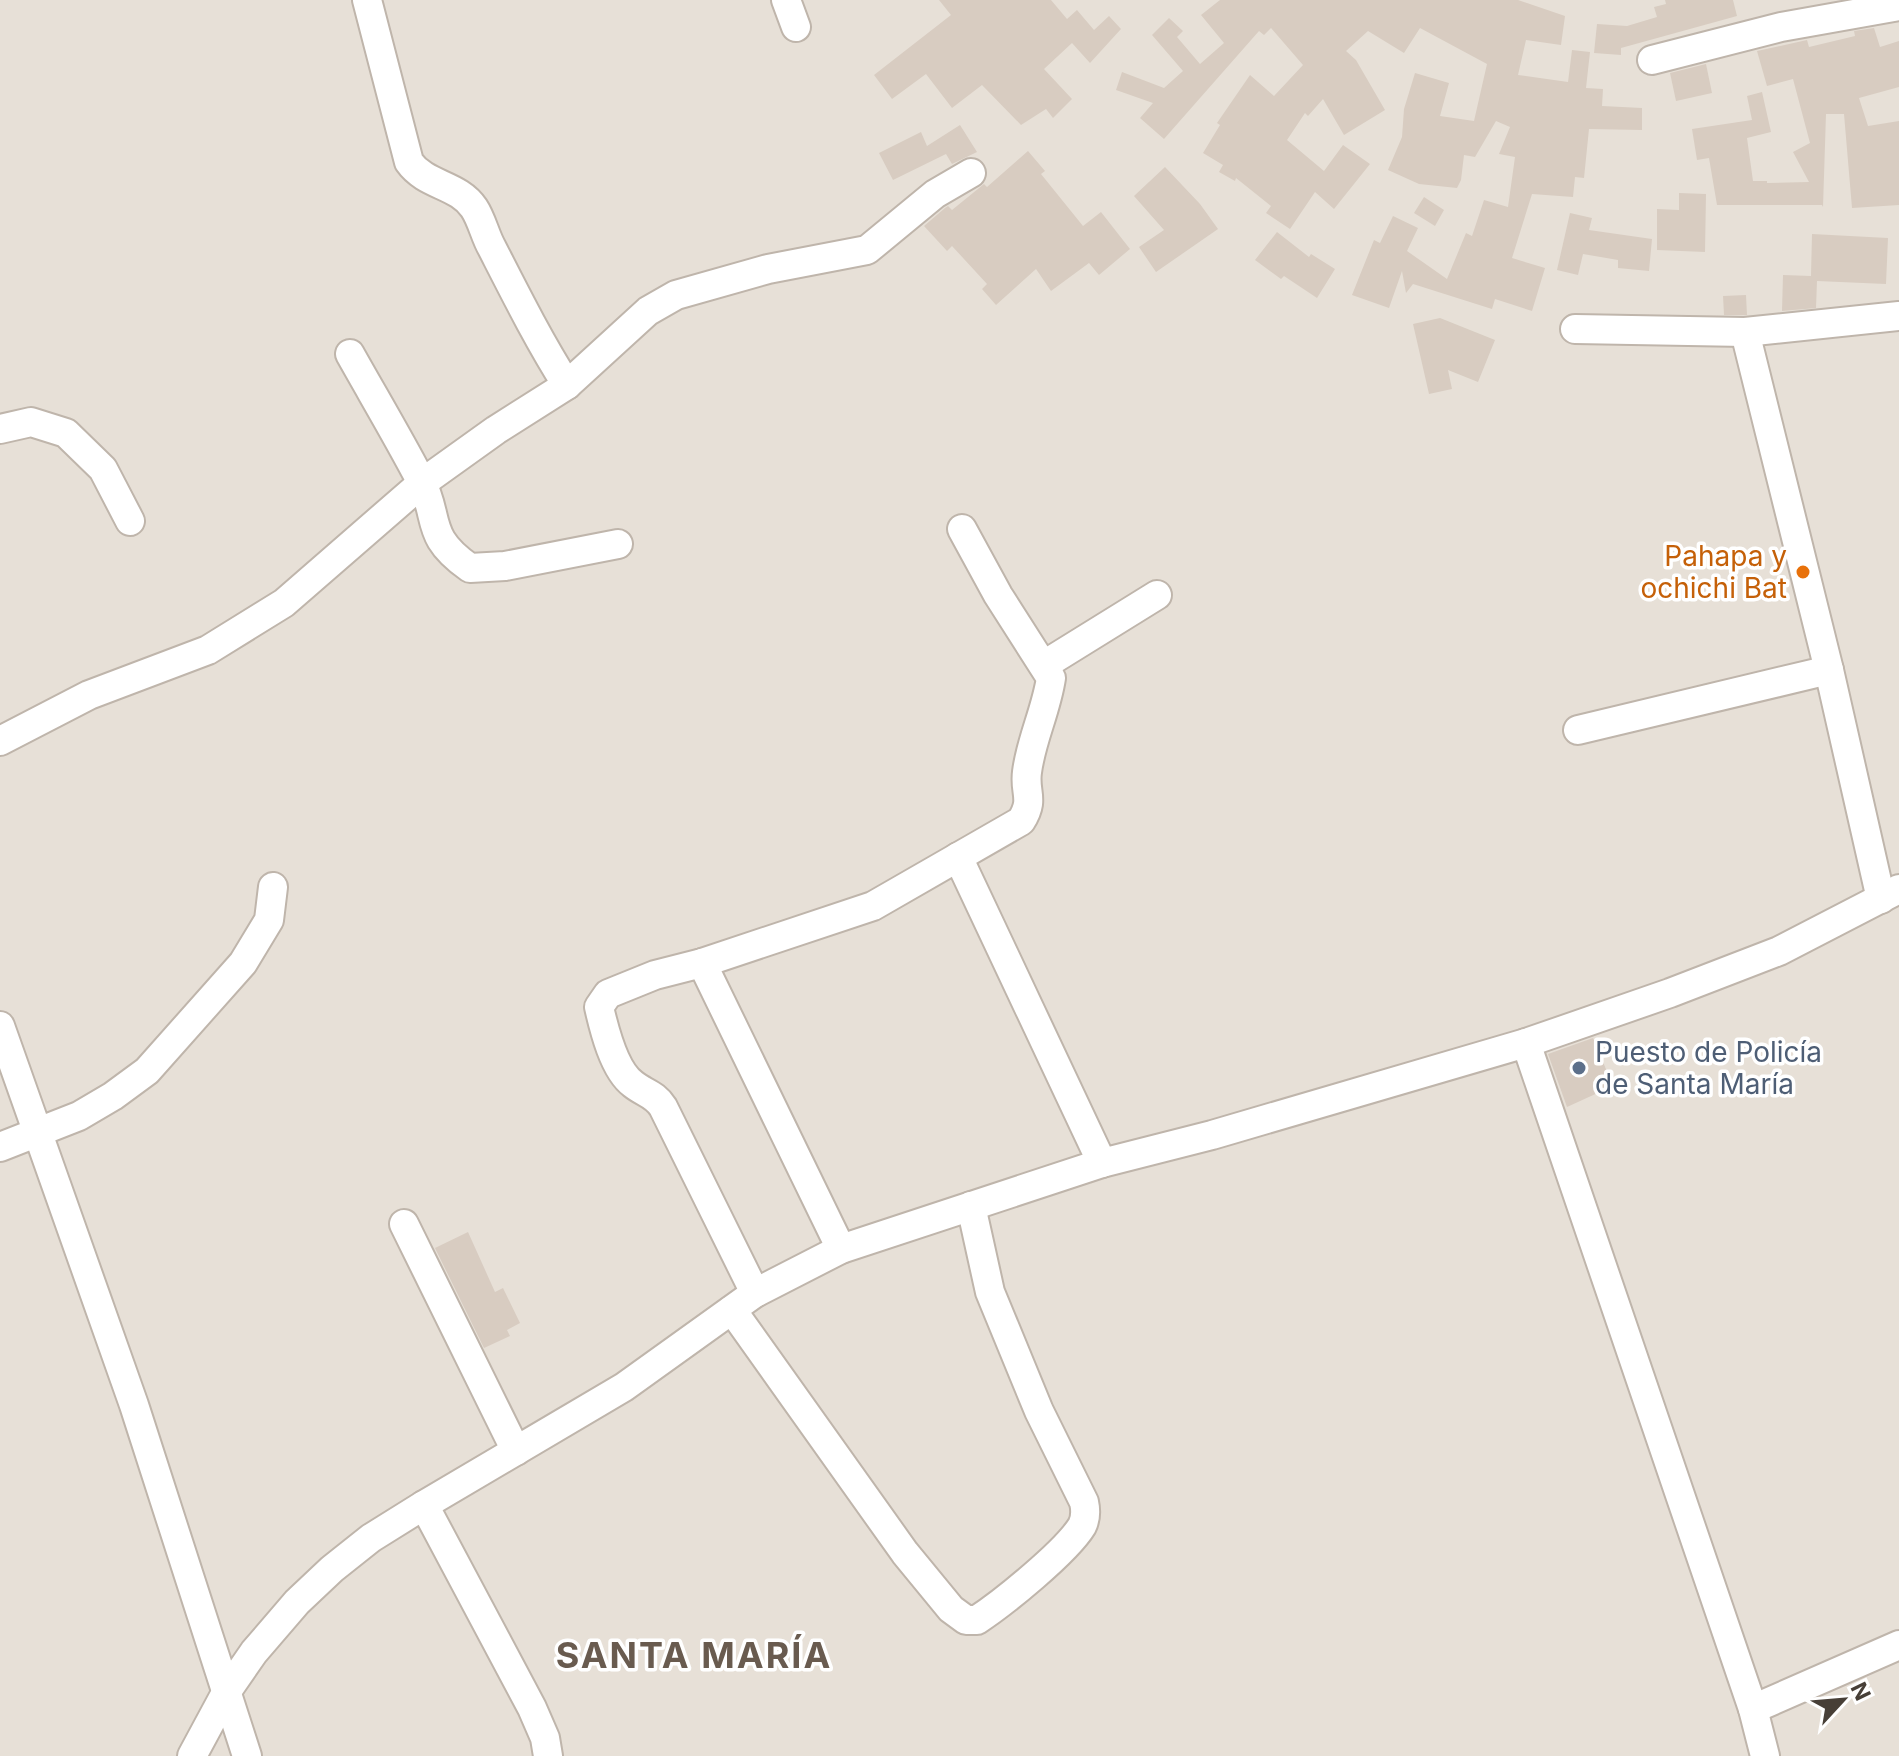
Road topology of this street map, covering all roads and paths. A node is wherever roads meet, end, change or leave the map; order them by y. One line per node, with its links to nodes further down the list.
1 (367, 0): 11 (street)
2 (786, 0): 4 (street)
3 (1899, 6): 5 (street)
4 (796, 27)
5 (1652, 60)
6 (971, 173): 11 (street)
7 (1899, 316): 9 (street)
8 (1575, 329): 9 (street)
9 (1745, 332): 19 (street)
10 (350, 354): 13 (street)
11 (567, 385): 13 (street)
12 (0, 429): 14 (street)
13 (422, 483): 16 (street); 21 (street)
14 (130, 521)
15 (962, 529): 18 (street)
16 (618, 544)
17 (1157, 595): 18 (street)
18 (1044, 665): 22 (street)
19 (1829, 670): 20 (street); 24 (street)
20 (1578, 730)
21 (0, 741)
22 (958, 857): 25 (street); 30 (street)
23 (273, 887): 28 (street)
24 (1890, 894): 27 (street)
25 (702, 963): 33 (street); 34 (street)
26 (0, 1026): 28 (street)
27 (1526, 1043): 30 (street); 39 (street)
28 (36, 1133): 29 (street); 38 (street)
29 (0, 1147)
30 (1102, 1163): 31 (street)
31 (971, 1206): 33 (street); 34 (street)
32 (404, 1224): 35 (street)
33 (841, 1249): 34 (street)
34 (744, 1301): 35 (street)
35 (516, 1451): 36 (street)
36 (424, 1505): 38 (street); 42 (street)
37 (1899, 1645): 39 (street)
38 (227, 1691): 40 (street); 41 (street)
39 (1753, 1709): 43 (street)
40 (192, 1756)
41 (247, 1756)
42 (548, 1756)
43 (1765, 1756)

